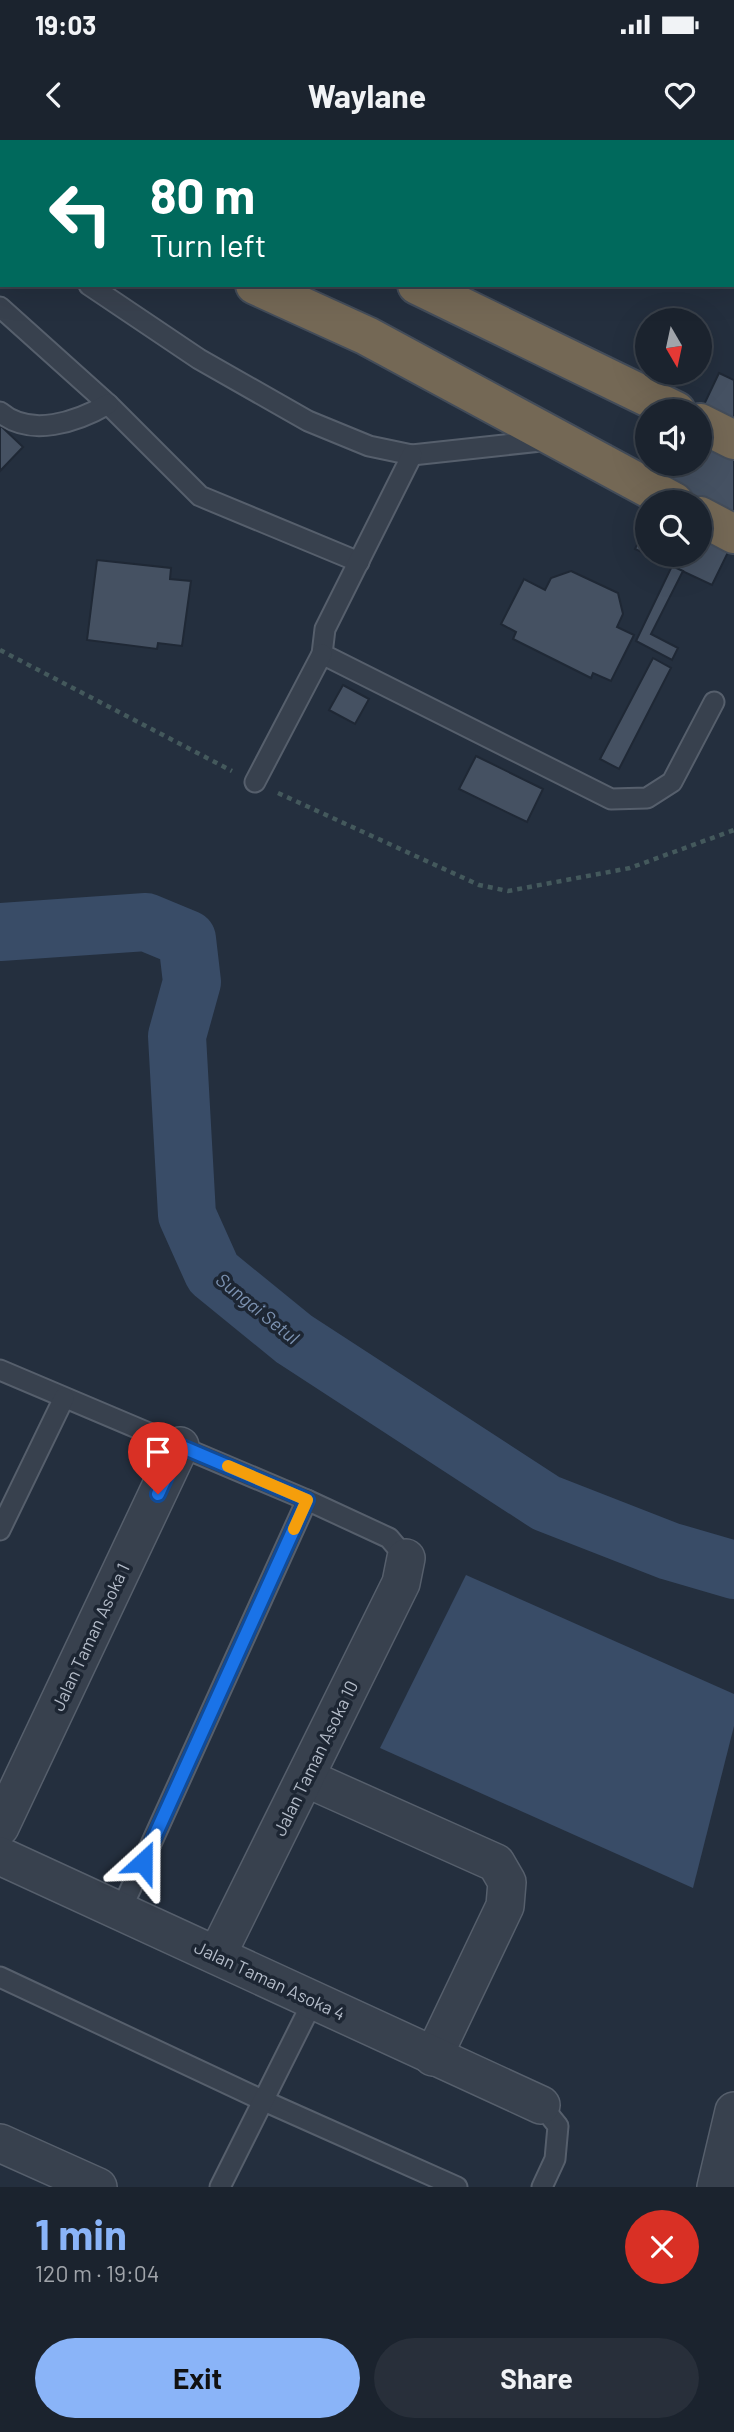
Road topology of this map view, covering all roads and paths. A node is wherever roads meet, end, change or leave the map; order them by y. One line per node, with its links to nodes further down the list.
1 (92, 287): 11 (lane)
2 (259, 287): 9 (highway)
3 (421, 287): 5 (highway)
4 (0, 307): 6 (lane)
5 (651, 399)
6 (108, 404): 7 (lane); 15 (lane)
7 (0, 412)
8 (712, 429): 10 (highway)
9 (558, 439): 11 (lane); 12 (highway)
10 (734, 440)
11 (412, 455): 15 (lane)
12 (652, 490)
13 (712, 522): 14 (highway)
14 (734, 534)
15 (359, 562): 17 (lane)
16 (0, 650): 19 (path)
17 (323, 654): 18 (lane); 19 (lane)
18 (714, 702)
19 (255, 782): 20 (path)
20 (734, 830)
21 (0, 1370): 22 (lane)
22 (64, 1398): 23 (lane); 25 (lane)
23 (180, 1446): 24 (lane); 28 (street, Jalan Taman Asoka 1)
24 (307, 1500): 26 (lane); 30 (lane)
25 (0, 1530)
26 (406, 1558): 27 (street, Jalan Taman Asoka 10)
27 (306, 1778): 31 (street, Jalan Taman Asoka 10); 34 (street)
28 (0, 1827)
29 (0, 1856): 30 (street, Jalan Taman Asoka 4)
30 (121, 1910): 31 (street, Jalan Taman Asoka 4)
31 (217, 1955): 33 (street, Jalan Taman Asoka 4)
32 (0, 1977): 35 (lane)
33 (313, 2001): 34 (street, Jalan Taman Asoka 4); 35 (lane)
34 (433, 2057): 36 (street, Jalan Taman Asoka 4)
35 (262, 2100): 40 (lane); 41 (lane)
36 (541, 2105): 42 (lane)
37 (734, 2111): 43 (street)
38 (0, 2143): 39 (street)
39 (98, 2187)
40 (220, 2187)
41 (457, 2187)
42 (541, 2187)
43 (716, 2187)

